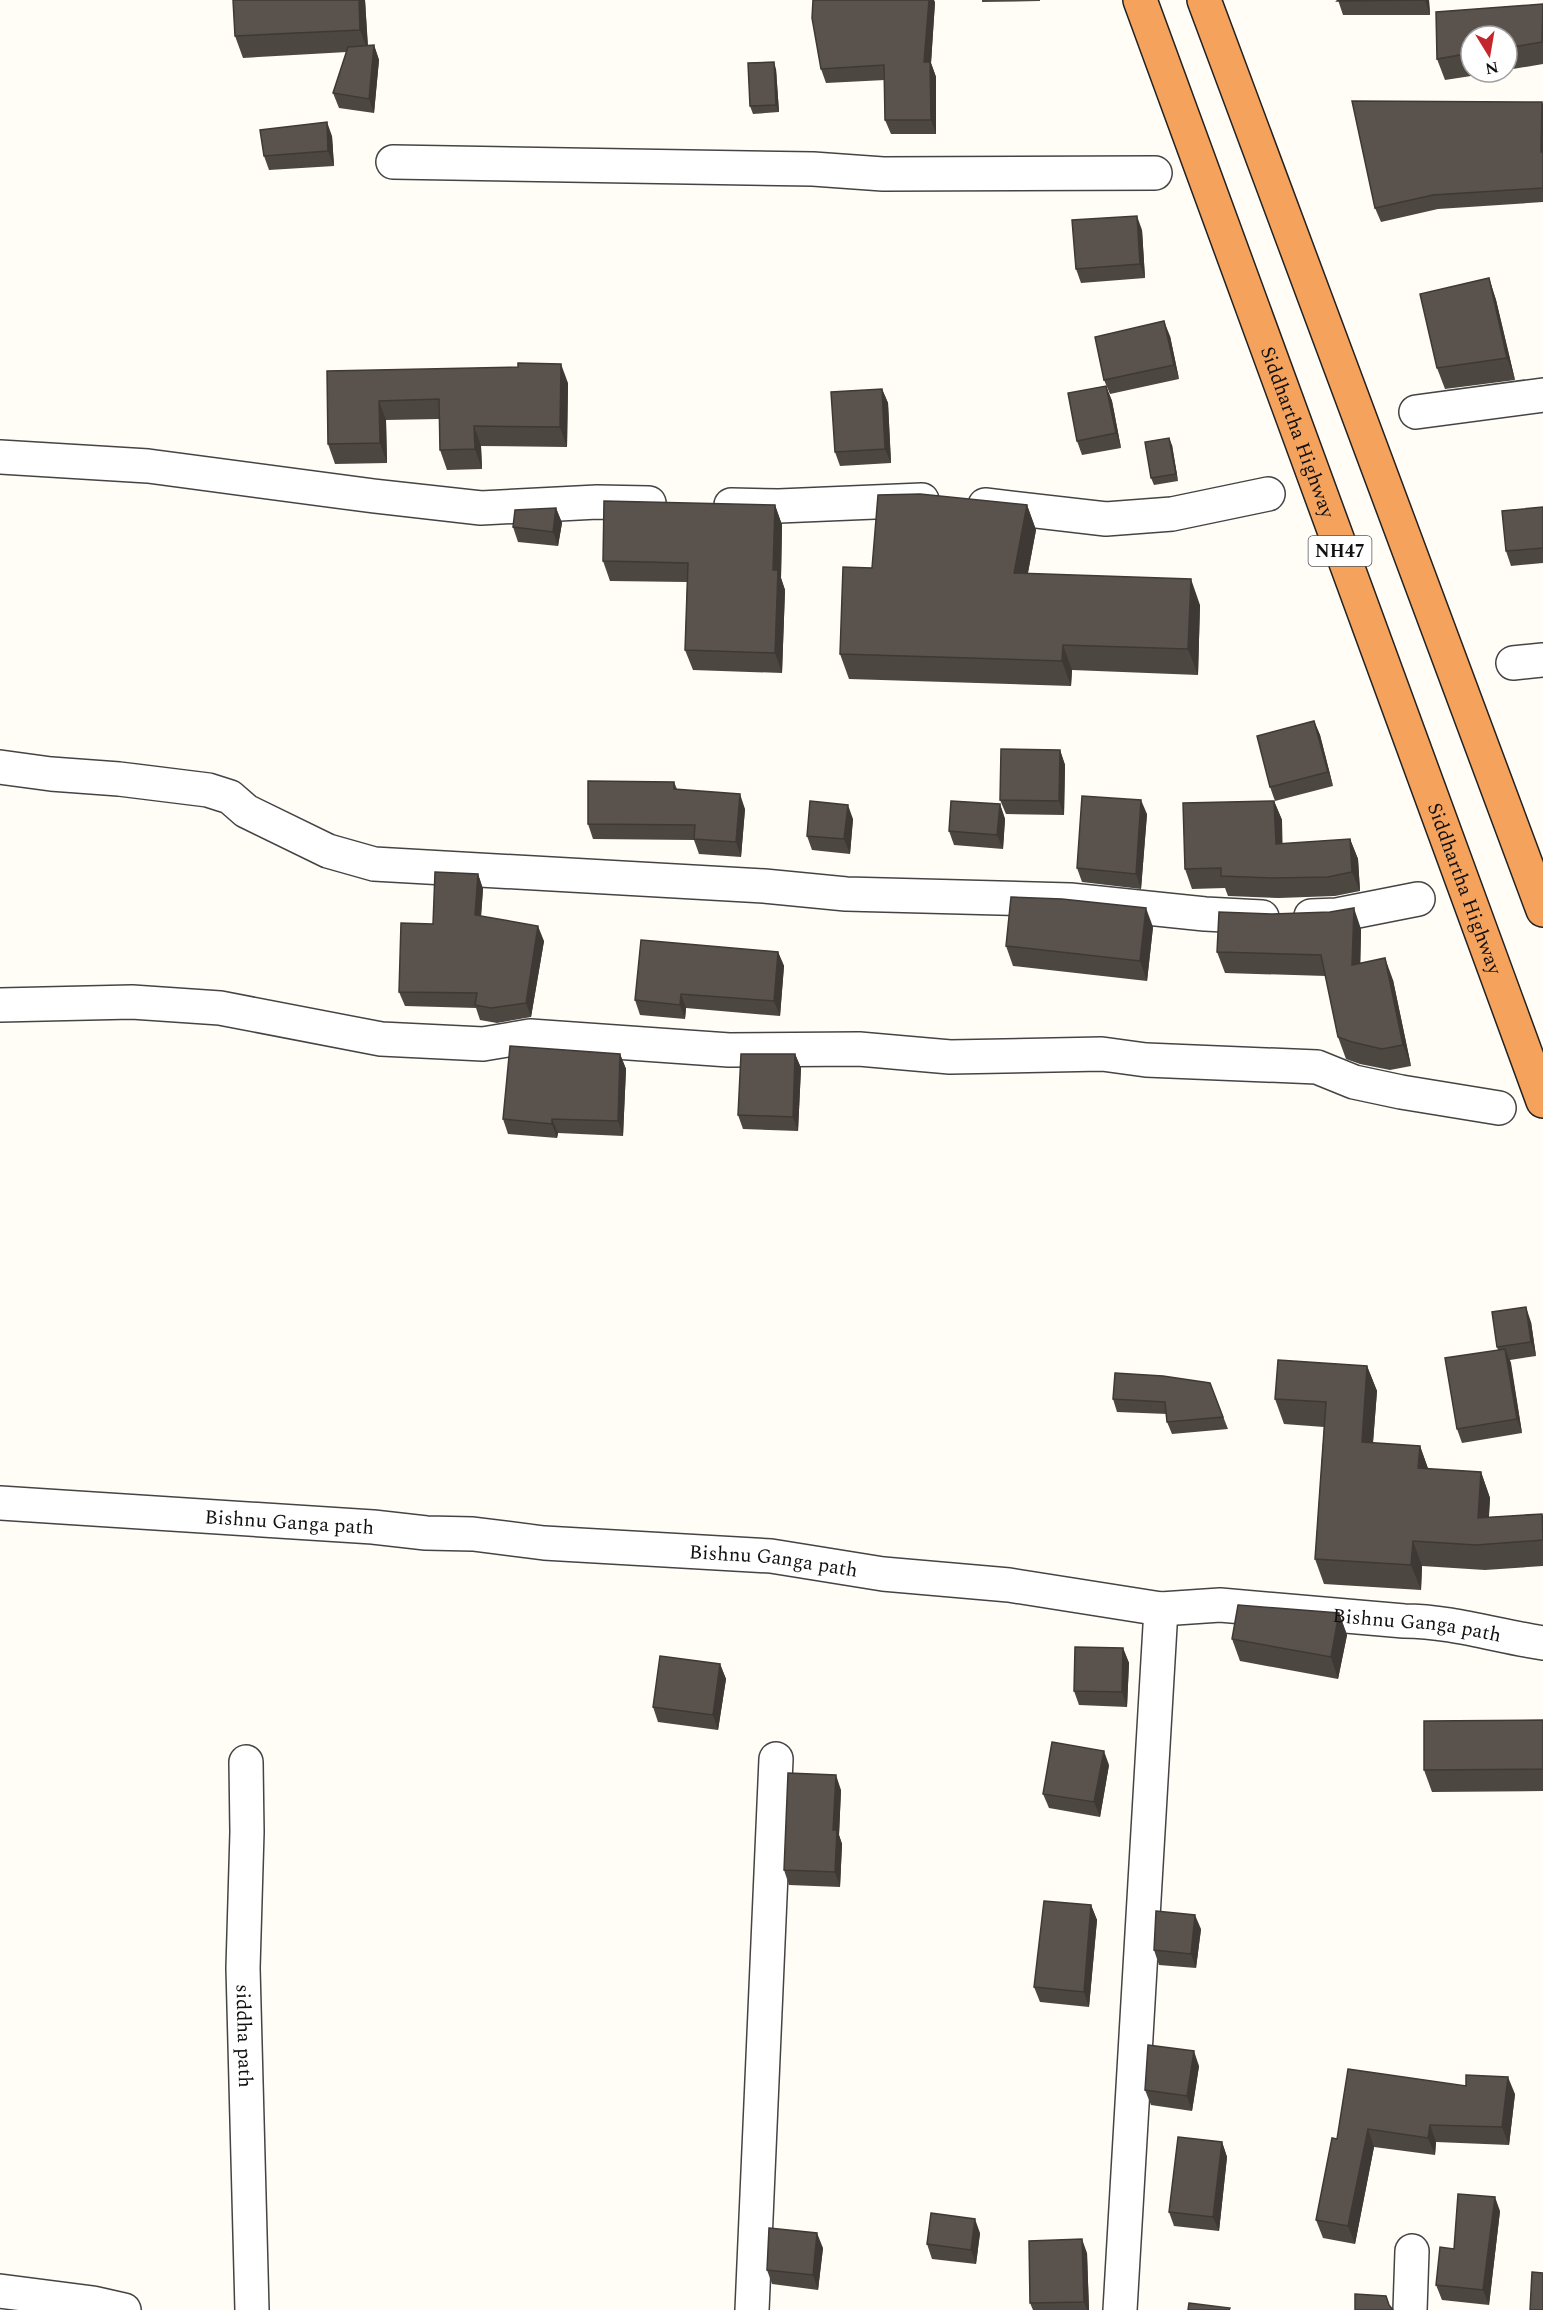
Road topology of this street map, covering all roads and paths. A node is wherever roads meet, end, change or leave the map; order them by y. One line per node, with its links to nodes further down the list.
1 (1140, 0): 13 (highway, Siddhartha Highway / NH47)
2 (1204, 0): 11 (highway)
3 (393, 162): 4 (street)
4 (1155, 173)
5 (1543, 395): 6 (street)
6 (1416, 412)
7 (0, 457): 8 (street)
8 (1268, 494)
9 (0, 767): 10 (street)
10 (1418, 899)
11 (1543, 910)
12 (0, 1005): 14 (street)
13 (1543, 1101)
14 (1499, 1108)
15 (0, 1503): 16 (street, Bishnu Ganga path)
16 (1161, 1609): 17 (street, Bishnu Ganga path); 25 (street)
17 (1543, 1643)
18 (776, 1759): 24 (street)
19 (246, 1762): 23 (street, siddha path)
20 (1412, 2251): 26 (street)
21 (0, 2291): 22 (street)
22 (124, 2310)
23 (252, 2310)
24 (752, 2310)
25 (1120, 2310)
26 (1410, 2310)

